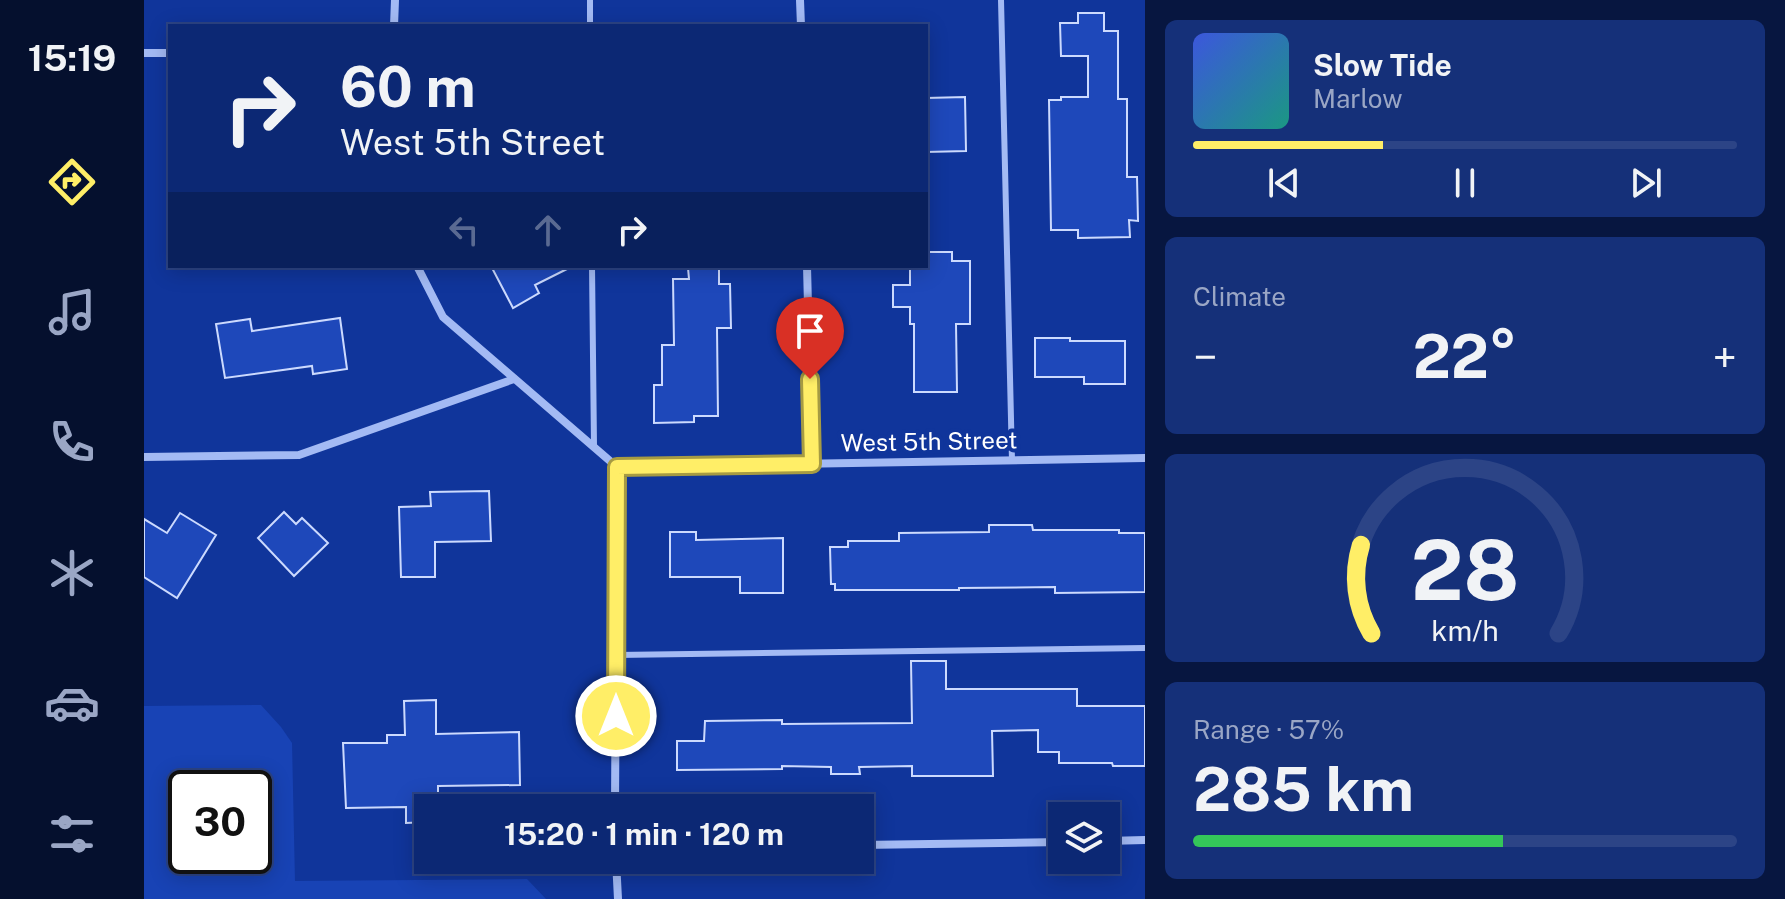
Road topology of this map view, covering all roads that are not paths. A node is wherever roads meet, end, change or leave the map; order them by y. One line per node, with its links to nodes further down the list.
1 (395, 0): 5 (street)
2 (590, 0): 6 (lane)
3 (800, 0): 7 (street)
4 (1001, 0): 17 (lane)
5 (394, 24)
6 (590, 24)
7 (801, 24)
8 (144, 53): 9 (street)
9 (168, 53)
10 (418, 268): 13 (street)
11 (592, 268): 14 (lane)
12 (807, 268): 18 (street)
13 (514, 379): 14 (street); 15 (street)
14 (594, 447): 19 (street)
15 (144, 457)
16 (1145, 458): 17 (street, West 5th Street)
17 (1012, 461): 18 (street, West 5th Street)
18 (812, 464): 19 (street, West 5th Street)
19 (617, 467): 21 (street)
20 (1145, 648): 21 (lane)
21 (616, 655): 22 (street)
22 (615, 794)
23 (1145, 840): 24 (street)
24 (1120, 841)
25 (1048, 842): 26 (street)
26 (874, 845)
27 (617, 874): 28 (street)
28 (618, 899)

